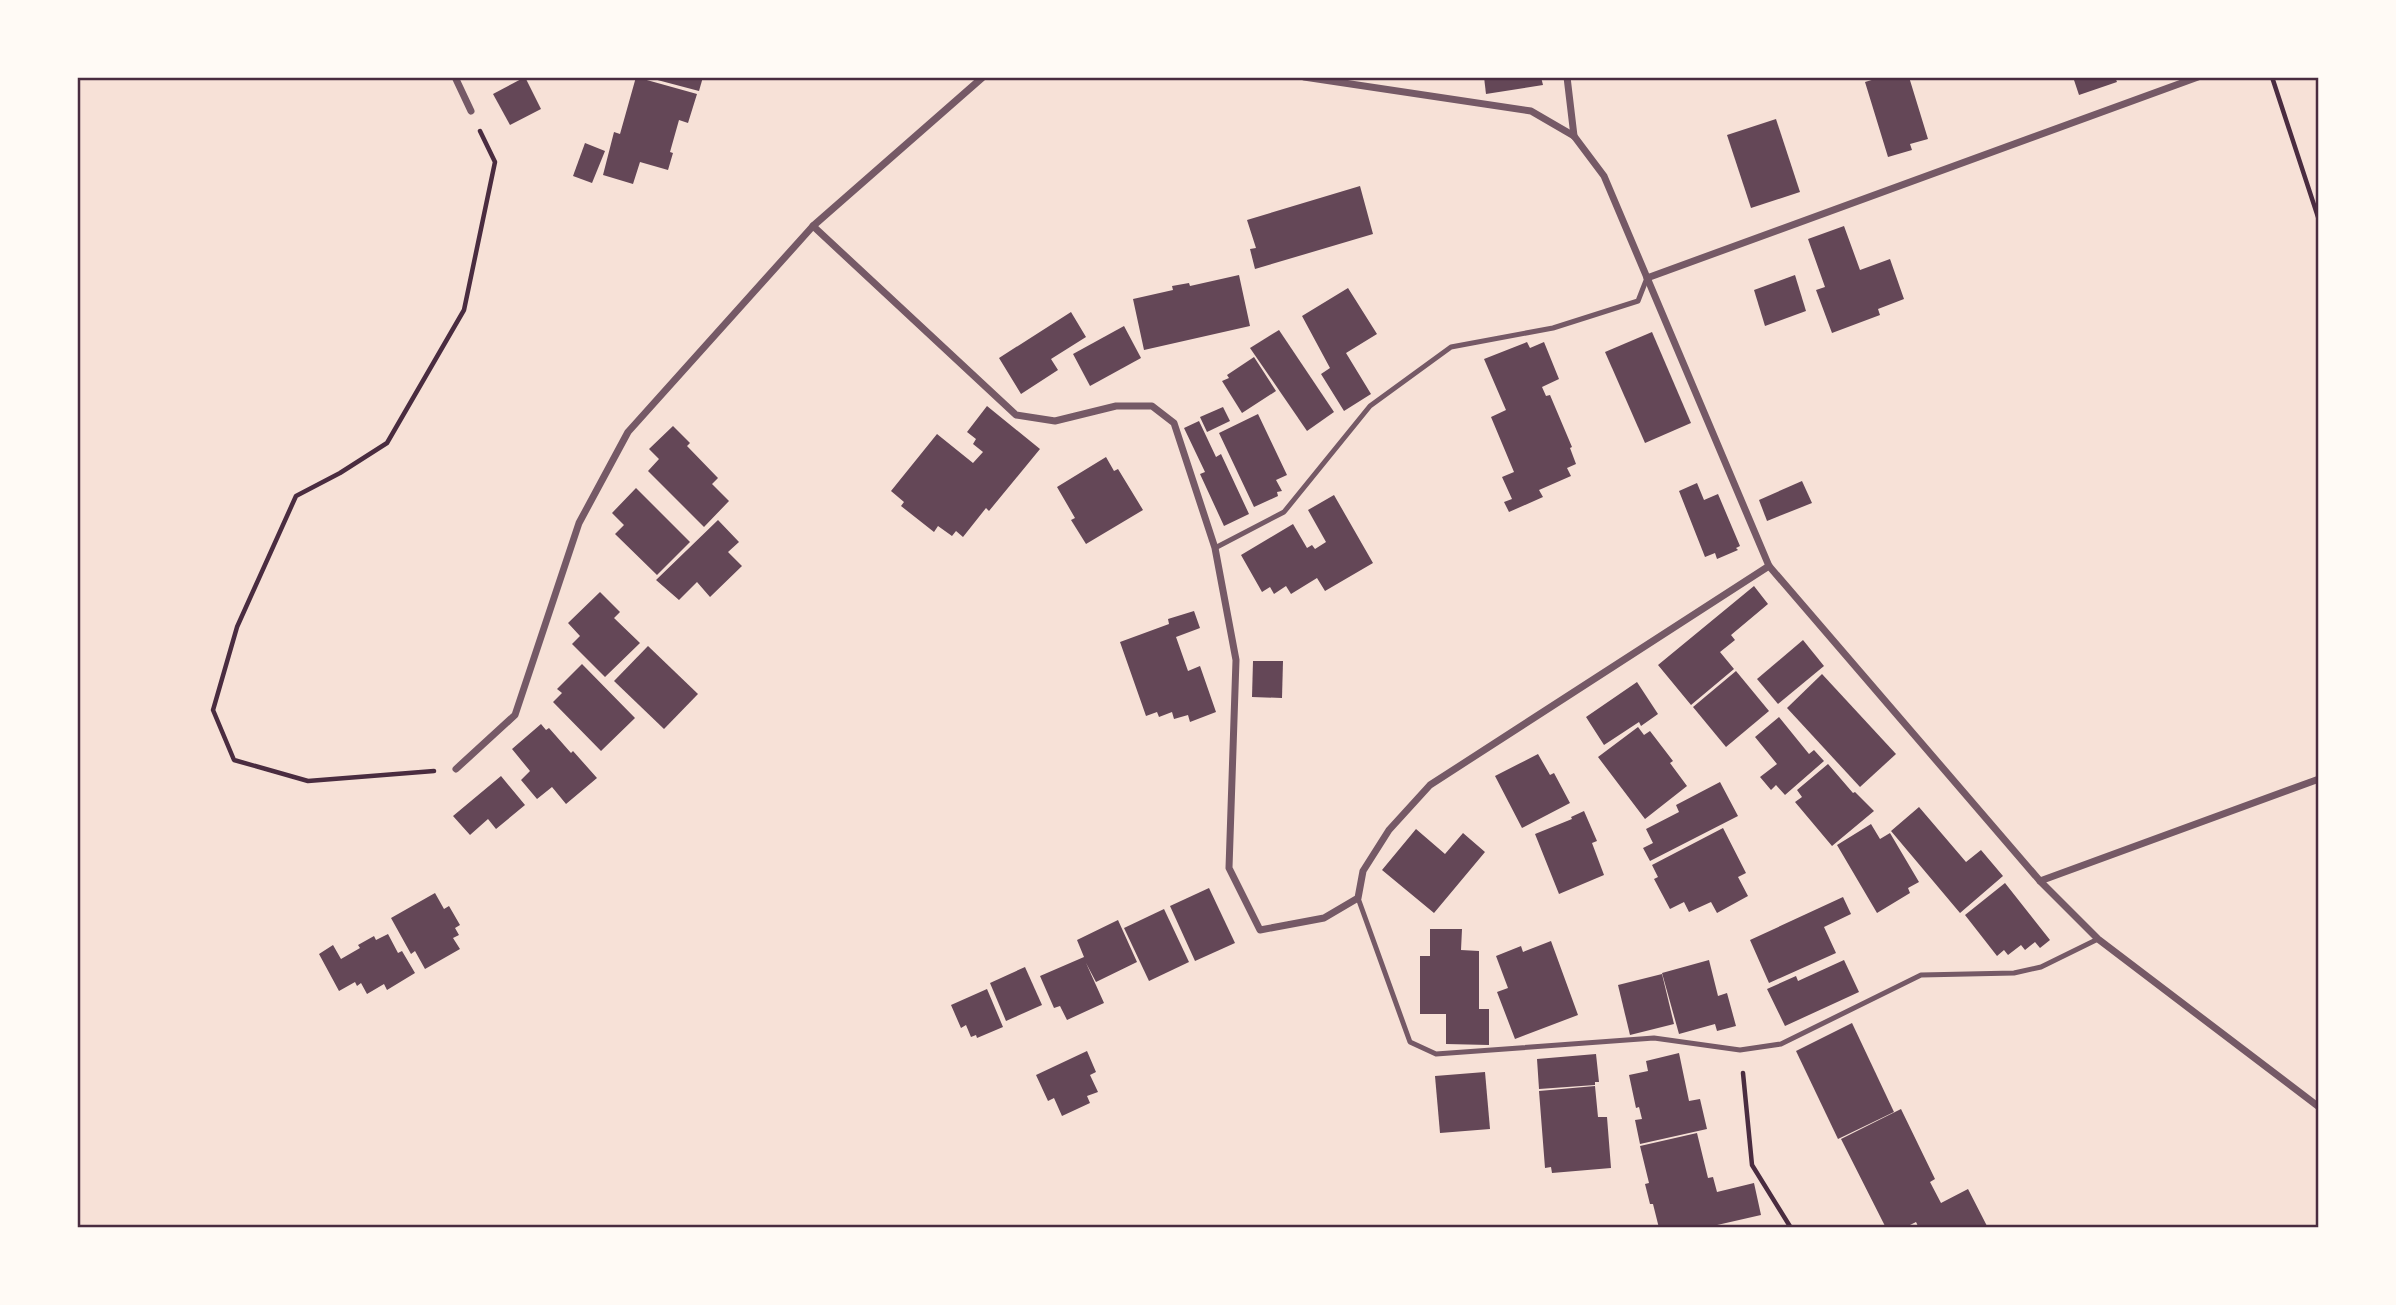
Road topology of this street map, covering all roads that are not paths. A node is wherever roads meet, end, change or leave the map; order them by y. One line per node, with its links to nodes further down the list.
1 (455, 77): 6 (street)
2 (983, 77): 8 (street)
3 (1304, 77): 7 (street)
4 (1567, 77): 7 (street)
5 (2197, 77): 9 (street)
6 (471, 111)
7 (1574, 136): 9 (street)
8 (813, 226): 10 (street); 12 (street)
9 (1647, 278): 10 (lane); 11 (street)
10 (1215, 548): 15 (street)
11 (1769, 566): 14 (street); 15 (street)
12 (456, 769)
13 (2319, 779): 14 (street)
14 (2040, 881): 16 (street)
15 (1358, 898): 16 (lane)
16 (2098, 939): 17 (street)
17 (2319, 1107)

